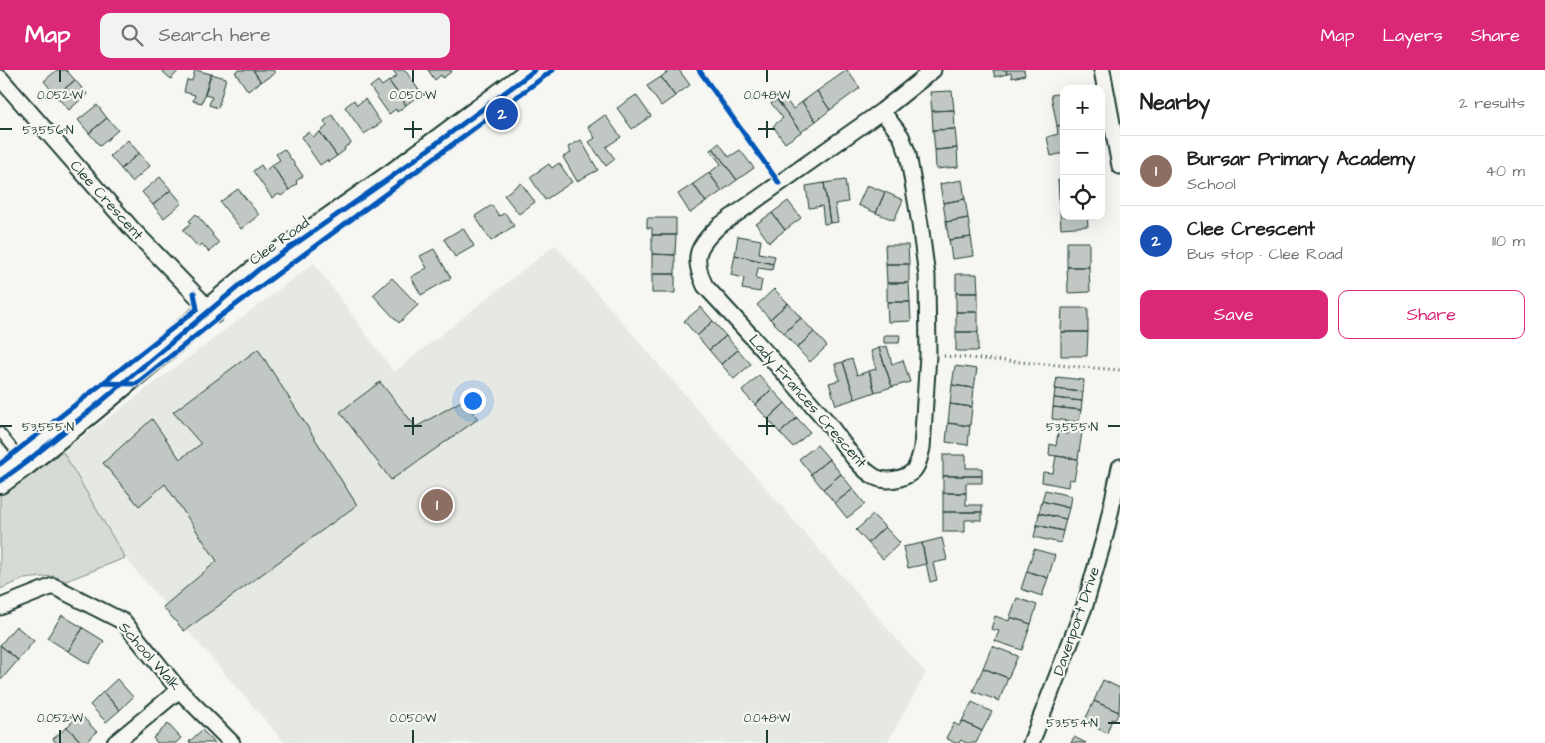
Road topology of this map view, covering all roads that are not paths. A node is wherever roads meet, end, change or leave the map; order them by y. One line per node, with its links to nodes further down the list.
1 (536, 70): 7 (main road, Clee Road)
2 (933, 70): 5 (street, Lady Frances Crescent)
3 (1102, 70): 6 (street)
4 (0, 78): 7 (street, Clee Crescent)
5 (882, 111): 5 (street, Lady Frances Crescent)
6 (1120, 166)
7 (214, 314): 9 (main road, Clee Road)
8 (0, 432): 9 (lane)
9 (25, 463): 11 (main road, Clee Road)
10 (1120, 467): 16 (street, Davenport Drive)
11 (0, 481)
12 (0, 607): 13 (street, School Walk)
13 (178, 690): 14 (street); 15 (street, School Walk)
14 (115, 743)
15 (232, 743)
16 (1031, 743)

